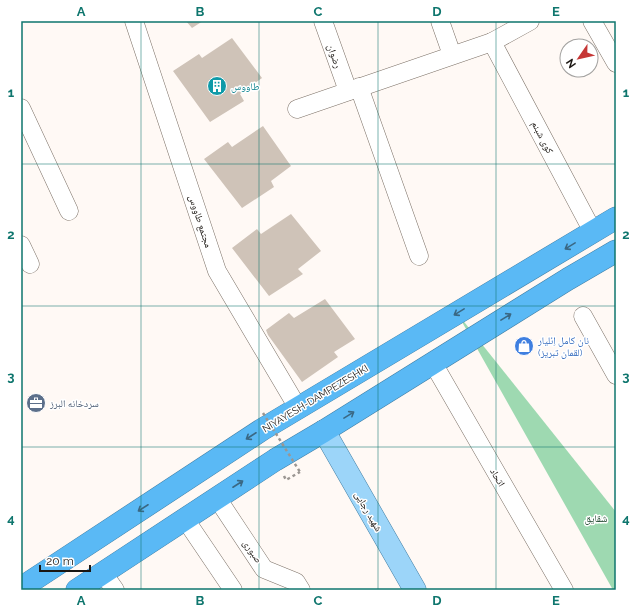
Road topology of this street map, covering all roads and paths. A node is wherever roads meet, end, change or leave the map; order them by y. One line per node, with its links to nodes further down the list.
1 (134, 21): 22 (street, مجتمع طاووس)
2 (323, 21): 9 (street, رضوان)
3 (440, 21): 7 (street)
4 (530, 21): 6 (street)
5 (592, 21): 8 (street)
6 (492, 42): 7 (street); 14 (street, کوی شبنم)
7 (452, 55): 9 (street)
8 (616, 63)
9 (353, 89): 11 (street); 17 (street, رضوان)
10 (21, 108): 12 (street)
11 (297, 109)
12 (69, 212)
13 (616, 218): 14 (highway, NIYAYESH-DAMPEZESHKI)
14 (594, 232): 22 (highway, NIYAYESH-DAMPEZESHKI, one-way to 22)
15 (21, 245): 18 (street)
16 (616, 250): 20 (highway, one-way to 16)
17 (419, 256)
18 (30, 264)
19 (583, 316): 21 (street)
20 (433, 363): 24 (highway, one-way to 20); 34 (street, اتحاد)
21 (616, 375)
22 (298, 408): 29 (highway, NIYAYESH-DAMPEZESHKI, one-way to 29)
23 (263, 413): 25 (path, bridge)
24 (324, 431): 26 (highway, one-way to 24); 33 (main road, شهید رجایی)
25 (286, 480)
26 (217, 498): 27 (highway); 32 (street, صبوری)
27 (185, 519): 28 (highway); 31 (street)
28 (109, 581): 30 (highway)
29 (21, 588)
30 (77, 590)
31 (233, 590)
32 (301, 590)
33 (415, 590)
34 (564, 590)

